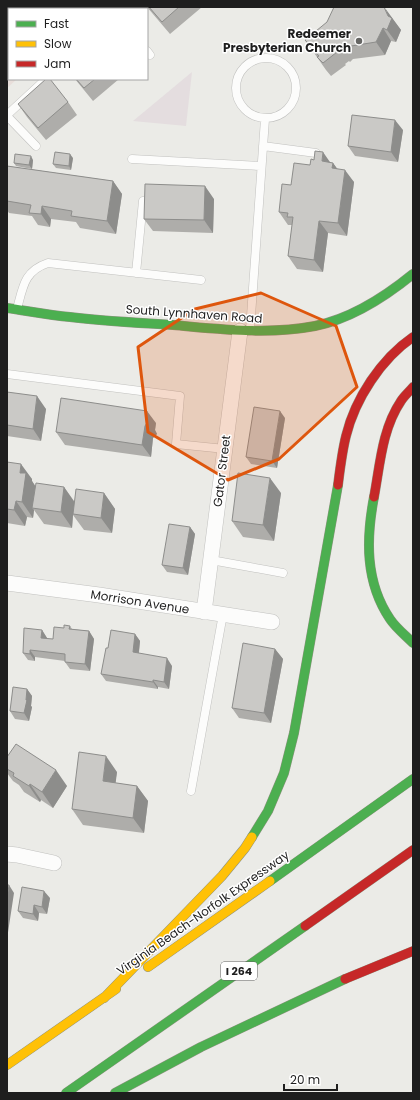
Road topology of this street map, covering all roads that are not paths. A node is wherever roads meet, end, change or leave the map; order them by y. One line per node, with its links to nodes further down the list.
1 (45, 80): 2 (lane)
2 (7, 115): 4 (lane)
3 (265, 118): 3 (lane); 5 (lane)
4 (36, 146)
5 (263, 146): 6 (lane); 8 (lane)
6 (316, 153)
7 (132, 159): 8 (lane)
8 (261, 166): 15 (lane)
9 (143, 201): 10 (lane)
10 (136, 273): 12 (lane); 14 (lane)
11 (413, 274): 15 (main road, South Lynnhaven Road)
12 (201, 280)
13 (7, 308): 14 (main road, South Lynnhaven Road)
14 (17, 310): 15 (main road, South Lynnhaven Road)
15 (245, 331): 19 (street, Gator Street)
16 (413, 337): 33 (main road)
17 (7, 374): 19 (lane)
18 (413, 387): 26 (main road)
19 (225, 449): 20 (street, Gator Street)
20 (211, 560): 21 (lane); 23 (street, Gator Street)
21 (283, 573)
22 (7, 583): 23 (street, Morrison Avenue)
23 (204, 612): 24 (street, Morrison Avenue)
24 (223, 614): 25 (street, Morrison Avenue); 28 (lane)
25 (272, 622)
26 (413, 643)
27 (413, 779): 33 (main road, Virginia Beach-Norfolk Expressway)
28 (191, 791)
29 (413, 850): 35 (main road, I 264)
30 (7, 854): 31 (street)
31 (54, 863)
32 (413, 951): 36 (main road)
33 (104, 998): 34 (main road, Virginia Beach-Norfolk Expressway)
34 (7, 1065)
35 (66, 1093)
36 (115, 1093)

